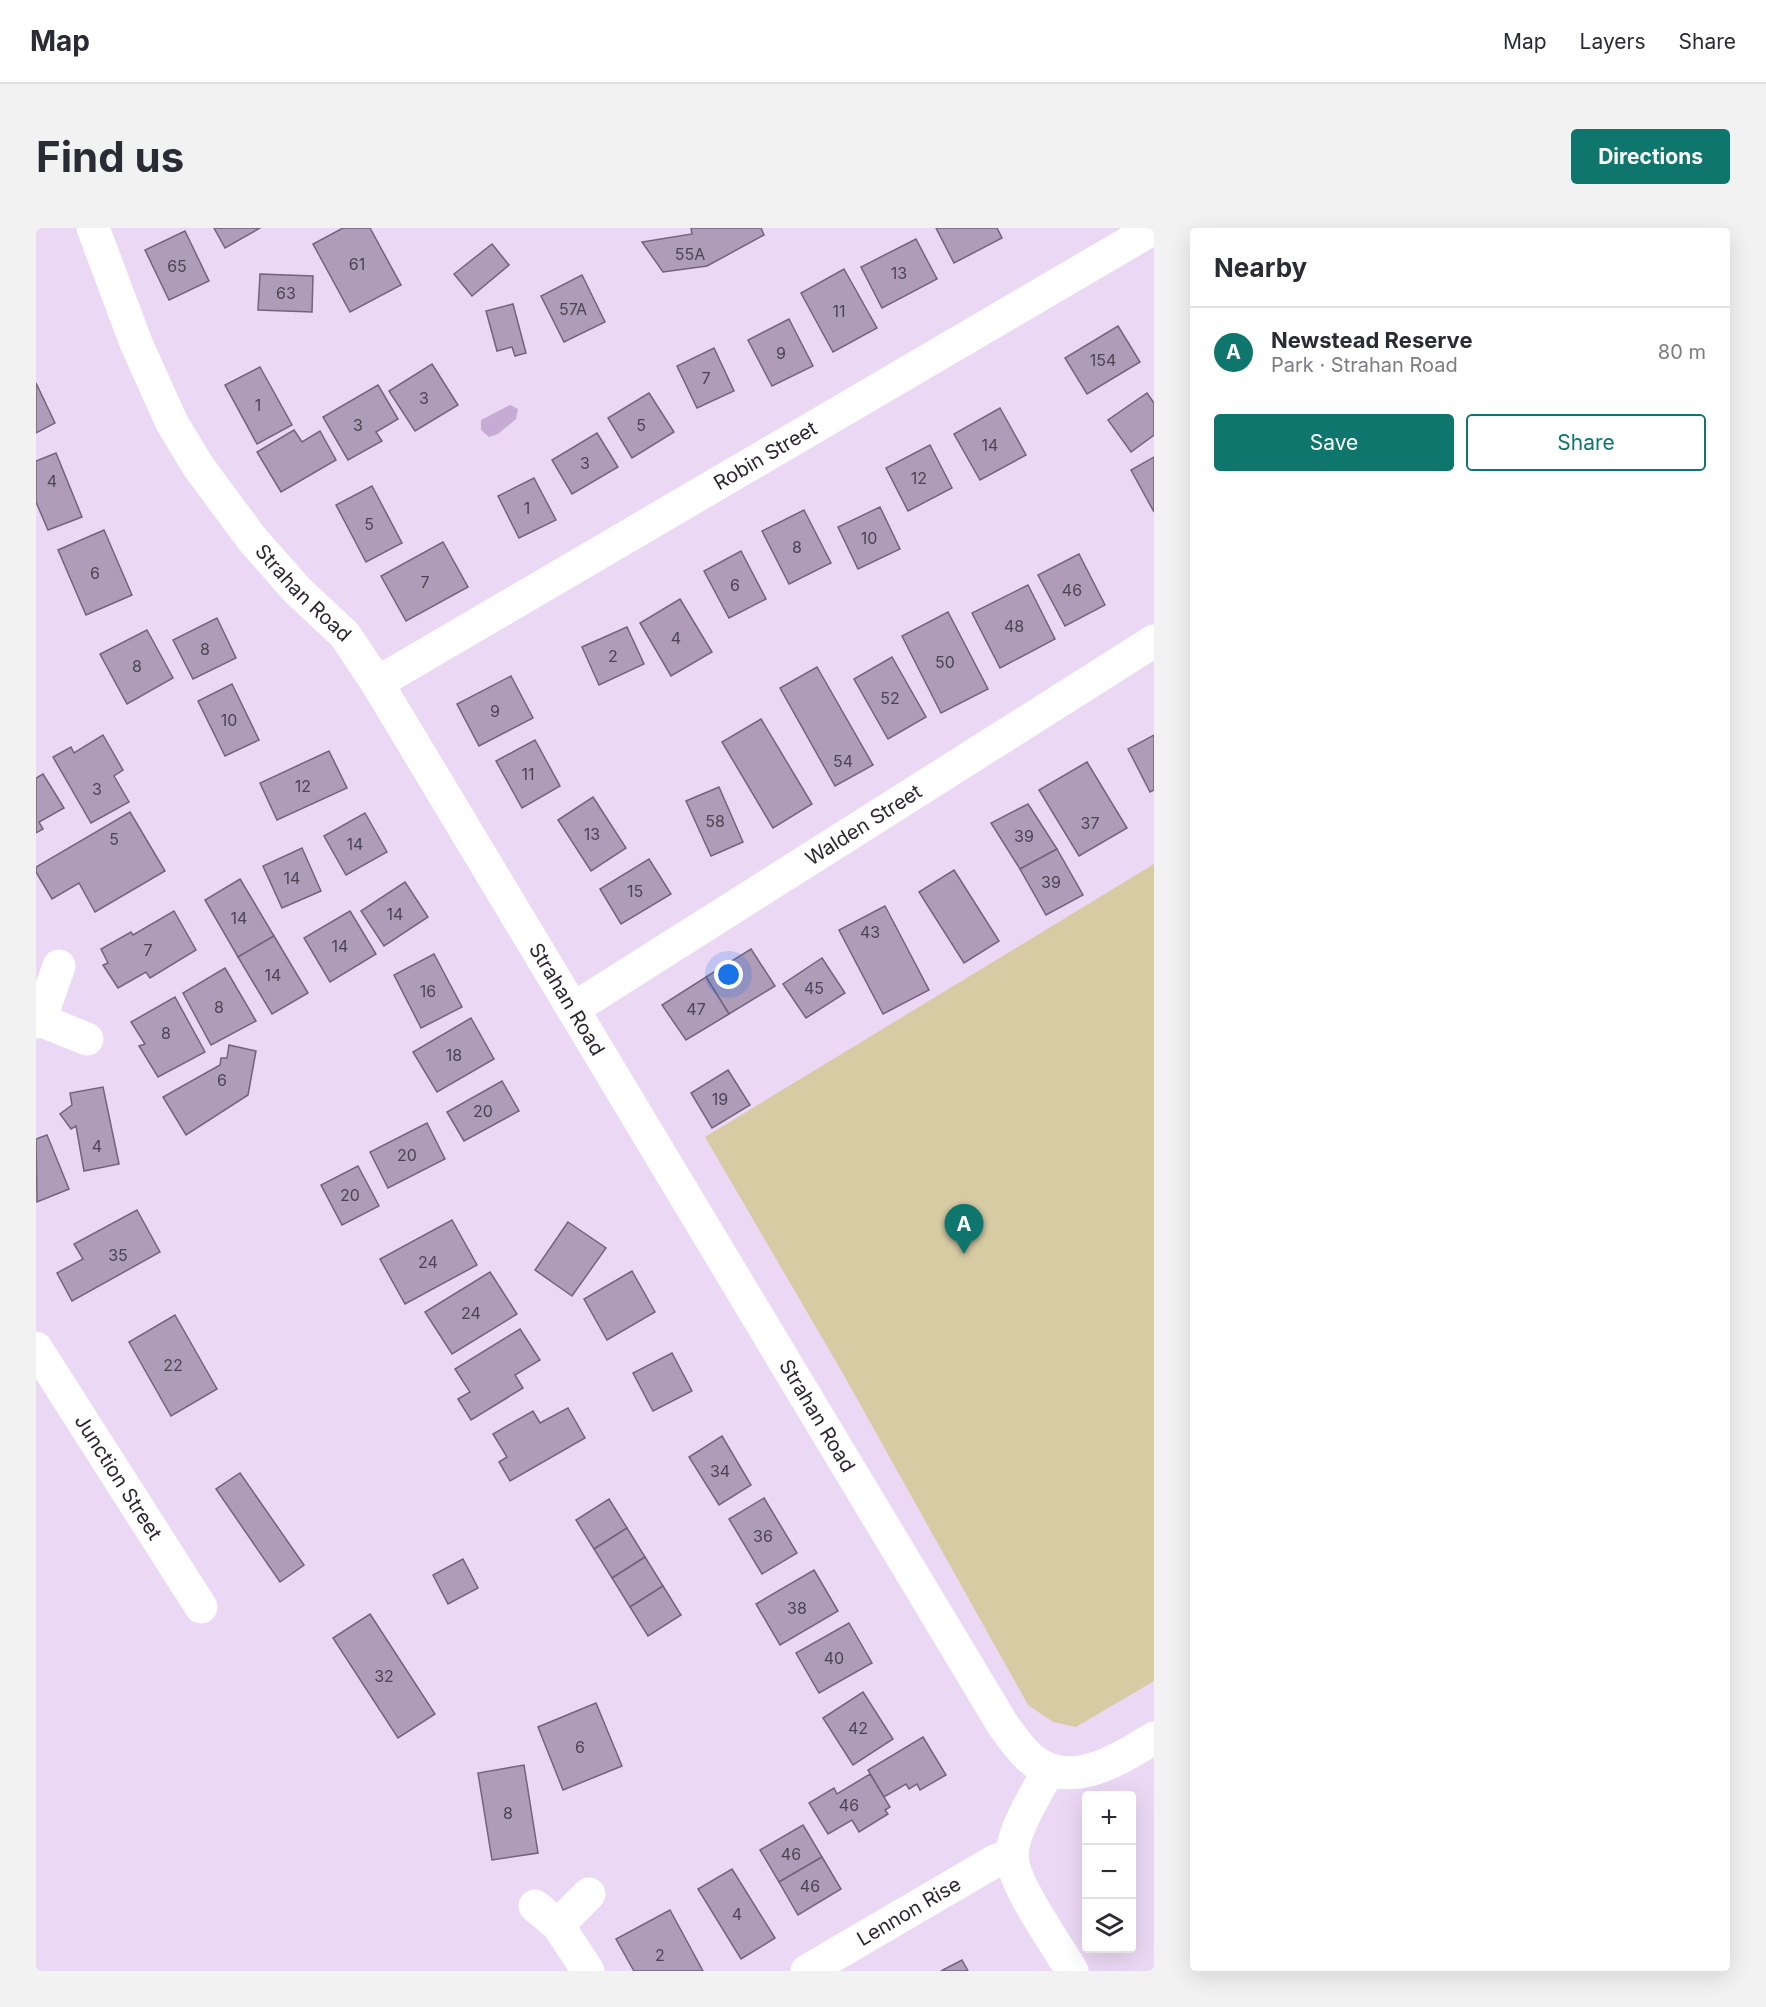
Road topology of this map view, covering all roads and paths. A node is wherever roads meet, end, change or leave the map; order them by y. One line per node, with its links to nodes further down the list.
1 (93, 228): 4 (street, Strahan Road)
2 (1154, 228): 4 (street, Robin Street)
3 (1154, 640): 6 (street, Walden Street)
4 (377, 683): 6 (street, Strahan Road)
5 (59, 966): 7 (street)
6 (573, 1009): 12 (street, Strahan Road)
7 (38, 1021): 8 (street)
8 (87, 1039)
9 (36, 1348): 10 (street, Junction Street)
10 (201, 1608)
11 (1154, 1738): 12 (street)
12 (1049, 1770): 13 (street)
13 (1012, 1855): 16 (street, Lennon Rise); 17 (street)
14 (589, 1894): 15 (street)
15 (588, 1971)
16 (807, 1971)
17 (1072, 1971)

